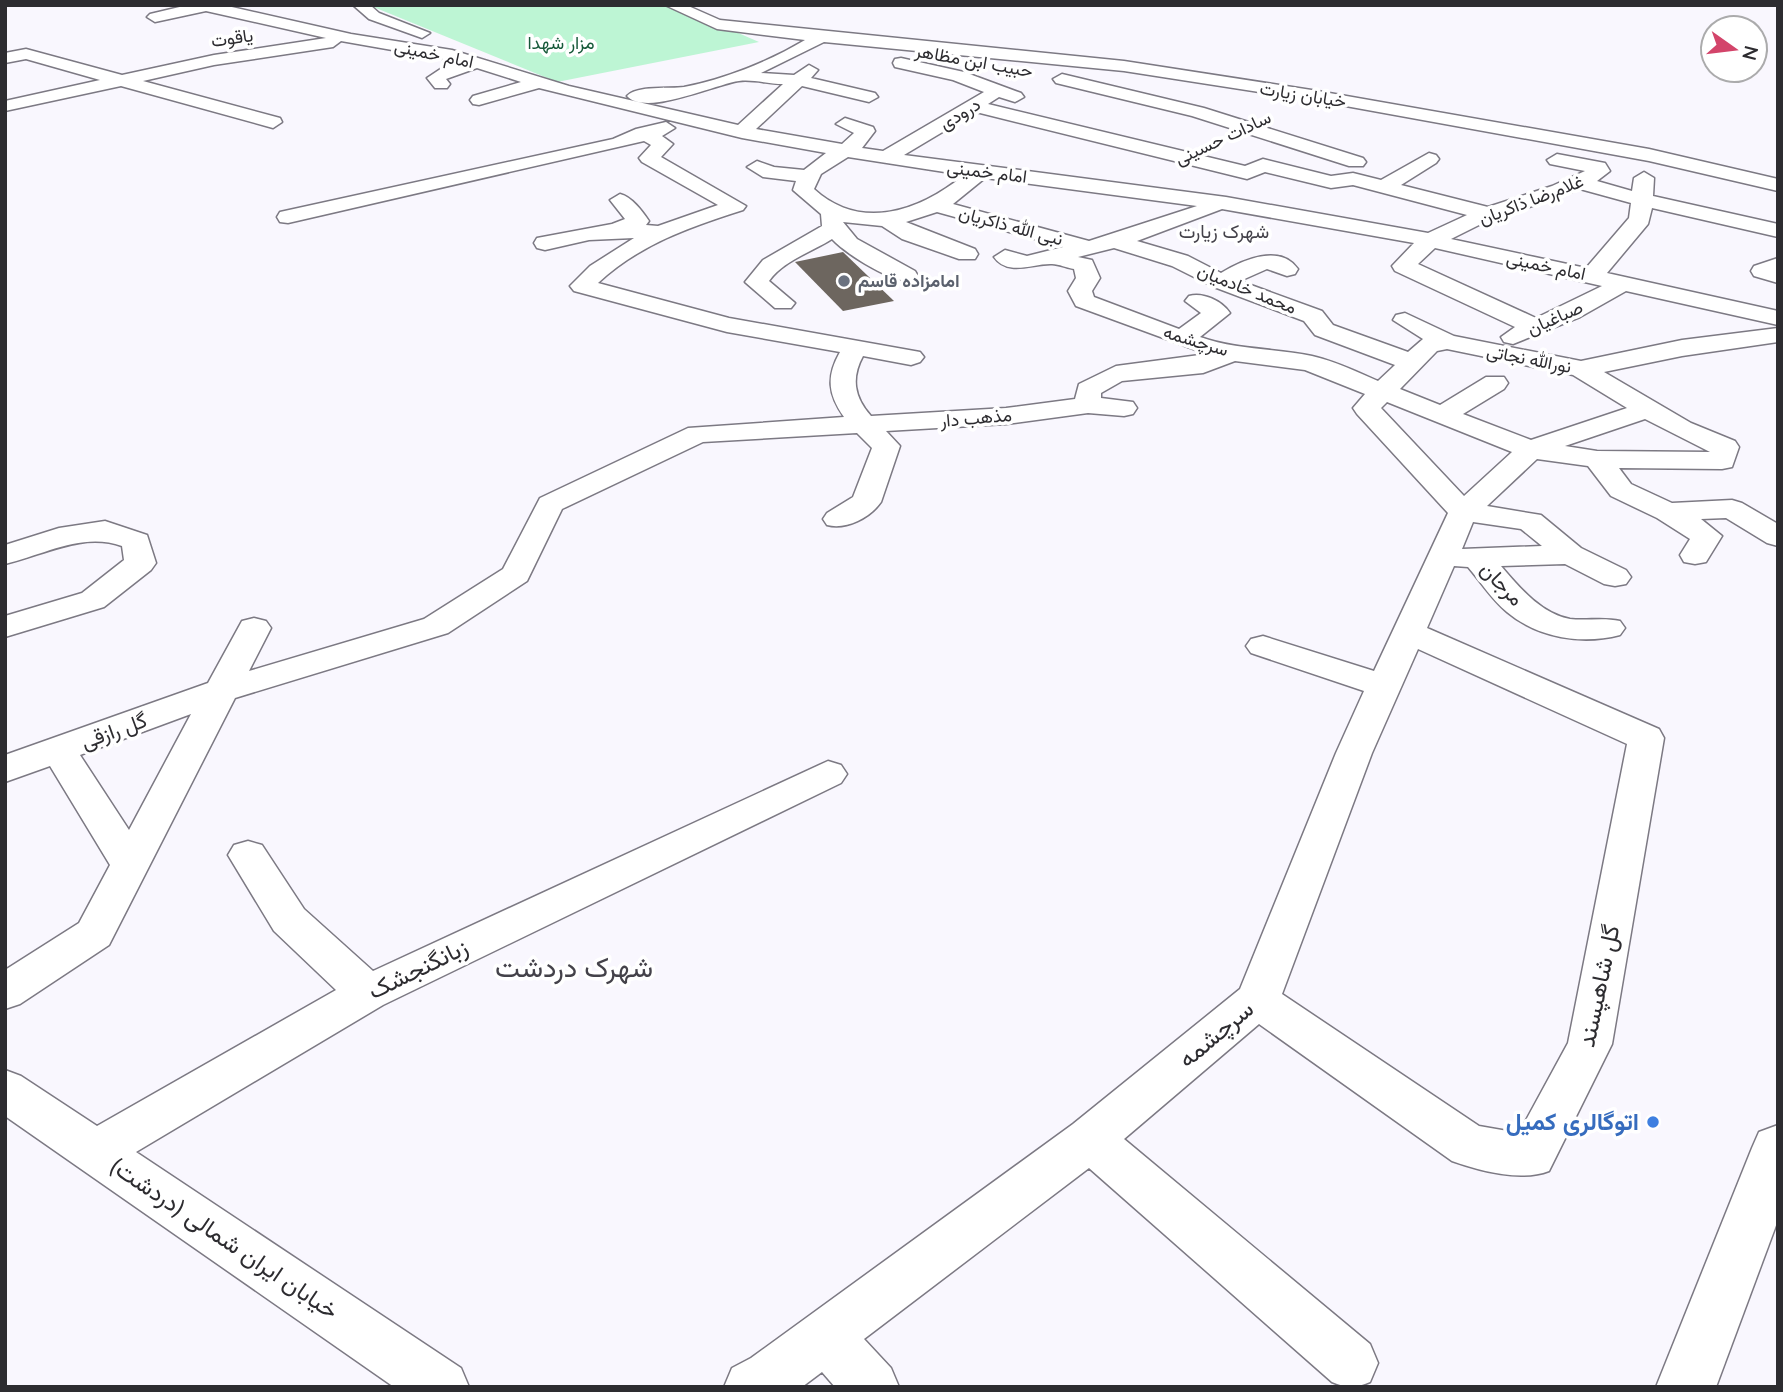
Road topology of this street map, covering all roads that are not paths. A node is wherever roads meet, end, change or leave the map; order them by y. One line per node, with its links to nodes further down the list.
1 (673, 5): 9 (street)
2 (204, 6): 5 (street); 6 (street, امام خمینی)
3 (356, 7): 7 (street)
4 (320, 15): 6 (street)
5 (155, 17)
6 (279, 23): 8 (street, امام خمینی)
7 (414, 30): 10 (street); 11 (street)
8 (351, 39): 10 (street, امام خمینی); 17 (street, یاقوت)
9 (826, 44): 14 (street, خیابان زیارت); 15 (street, حبیب ابن مظاهر); 16 (street); 18 (street); 21 (street)
10 (382, 52): 11 (street, امام خمینی)
11 (452, 55): 13 (street, امام خمینی)
12 (5, 58): 17 (street)
13 (478, 63): 19 (street, امام خمینی); 20 (street)
14 (1149, 71): 22 (street); 24 (street, خیابان زیارت)
15 (1024, 75): 21 (street, درودی); 22 (street, حبیب ابن مظاهر)
16 (736, 76): 18 (street); 23 (street)
17 (120, 78): 28 (street, یاقوت); 31 (street)
18 (799, 80): 25 (street); 34 (street)
19 (541, 82): 23 (street, امام خمینی); 26 (street)
20 (441, 84)
21 (997, 91): 27 (street); 29 (street, درودی)
22 (1119, 91): 33 (street, حبیب ابن مظاهر); 36 (street)
23 (594, 96): 30 (street, امام خمینی)
24 (1318, 96): 33 (street, سادات حسینی); 39 (street, خیابان زیارت)
25 (869, 97)
26 (479, 100)
27 (1029, 100)
28 (5, 106)
29 (974, 106): 36 (street); 41 (street, درودی)
30 (693, 121): 34 (street, امام خمینی); 35 (street)
31 (273, 122)
32 (845, 124): 37 (street)
33 (1245, 127): 38 (street, سادات حسینی); 43 (street, حبیب ابن مظاهر)
34 (742, 132): 37 (street, امام خمینی)
35 (643, 133): 59 (street); 66 (street)
36 (1091, 133): 38 (street); 47 (street)
37 (844, 151): 41 (street, امام خمینی); 46 (street)
38 (1180, 155): 50 (street); 51 (street, سادات حسینی)
39 (1649, 155): 49 (street, خیابان زیارت); 56 (street)
40 (1536, 157): 48 (street, غلام‌رضا ذاکریان)
41 (886, 158): 45 (street, امام خمینی)
42 (1429, 159): 50 (street)
43 (1356, 162)
44 (757, 167): 46 (street)
45 (982, 171): 47 (street, امام خمینی); 55 (street)
46 (806, 176): 60 (street)
47 (1044, 178): 51 (street, امام خمینی)
48 (1581, 183): 56 (street); 57 (street, غلام‌رضا ذاکریان)
49 (1778, 185)
50 (1383, 188): 57 (street)
51 (1136, 192): 53 (street, امام خمینی)
52 (620, 200): 64 (street)
53 (1226, 203): 67 (street); 68 (street, امام خمینی)
54 (1742, 203): 63 (street)
55 (935, 205): 61 (street); 65 (street, نبی الله ذاکریان)
56 (1639, 209): 62 (street); 63 (street); 79 (street)
57 (1490, 214): 68 (street, غلام‌رضا ذاکریان)
58 (1042, 216): 65 (street)
59 (288, 217)
60 (832, 220): 61 (street); 78 (street); 85 (street)
61 (889, 221): 71 (street)
62 (1675, 224)
63 (1777, 225)
64 (620, 228): 66 (street); 69 (street)
65 (1018, 229): 70 (street, نبی الله ذاکریان)
66 (660, 233): 93 (street)
67 (1115, 241): 70 (street); 75 (street, محمد خادمیان)
68 (1432, 241): 79 (street, امام خمینی); 89 (street, غلام‌رضا ذاکریان)
69 (545, 243)
70 (1087, 247): 74 (street)
71 (967, 254)
72 (1216, 254): 75 (street)
73 (1005, 257): 74 (street)
74 (1052, 257): 91 (street, سرچشمه)
75 (1180, 261): 81 (street, محمد خادمیان)
76 (1778, 265): 80 (street)
77 (1287, 269): 81 (street)
78 (907, 276)
79 (1592, 276): 82 (street, امام خمینی)
80 (1778, 276)
81 (1222, 282): 97 (street, محمد خادمیان)
82 (1624, 283): 86 (street, امام خمینی); 89 (street, صباغیان)
83 (1778, 291): 86 (street)
84 (1198, 301): 91 (street)
85 (783, 303)
86 (1738, 309): 87 (street, امام خمینی)
87 (1778, 318)
88 (1405, 320): 92 (street, نورالله نجاتی)
89 (1535, 327): 94 (street, صباغیان)
90 (1778, 335): 98 (street, نورالله نجاتی)
91 (1182, 338): 95 (street, سرچشمه)
92 (1447, 342): 94 (street, نورالله نجاتی); 97 (street)
93 (855, 348): 96 (street); 105 (street)
94 (1485, 350): 98 (street, نورالله نجاتی)
95 (1232, 354): 100 (street, سرچشمه); 101 (street)
96 (911, 357)
97 (1411, 362): 100 (street)
98 (1581, 369): 103 (street)
99 (1495, 383): 104 (street)
100 (1380, 391): 104 (street, سرچشمه); 109 (street)
101 (1088, 405): 102 (street, مذهب دار); 105 (street, مذهب دار)
102 (1124, 408)
103 (1647, 410): 107 (street); 108 (street, سرچشمه)
104 (1441, 415): 107 (street, سرچشمه)
105 (864, 425): 106 (street, مذهب دار); 111 (street)
106 (698, 434): 124 (street, گل رازقی)
107 (1531, 450): 108 (street, سرچشمه); 109 (street)
108 (1597, 459): 110 (street)
109 (1463, 512): 114 (street); 116 (street, سرچشمه)
110 (1668, 512): 112 (street); 115 (street)
111 (838, 519)
112 (1778, 537)
113 (5, 555): 118 (street)
114 (1570, 555): 116 (street); 117 (street)
115 (1695, 555)
116 (1459, 558): 120 (street, مرجان); 121 (street, سرچشمه)
117 (1615, 577)
118 (5, 627)
119 (254, 628): 124 (street)
120 (1608, 628)
121 (1408, 632): 123 (street, سرچشمه); 132 (street, گل شاهپسند)
122 (1263, 646): 123 (street)
123 (1384, 685): 132 (street, سرچشمه)
124 (221, 691): 125 (street, گل رازقی); 129 (street)
125 (59, 751): 126 (street, گل رازقی); 129 (street)
126 (5, 769)
127 (828, 775): 131 (street, زبانگنجشک)
128 (247, 855): 131 (street)
129 (131, 865): 130 (street)
130 (5, 992)
131 (368, 993): 136 (street, زبانگنجشک)
132 (1258, 1000): 134 (street, سرچشمه)
133 (5, 1090): 136 (street, خیابان ایران شمالی (دردشت))
134 (1090, 1139): 137 (street, سرچشمه); 138 (street)
135 (1778, 1148): 142 (main road)
136 (96, 1151): 139 (street, خیابان ایران شمالی (دردشت))
137 (825, 1336): 140 (street, سرچشمه); 141 (street)
138 (1351, 1363)
139 (442, 1387)
140 (751, 1387)
141 (872, 1387)
142 (1686, 1387)

